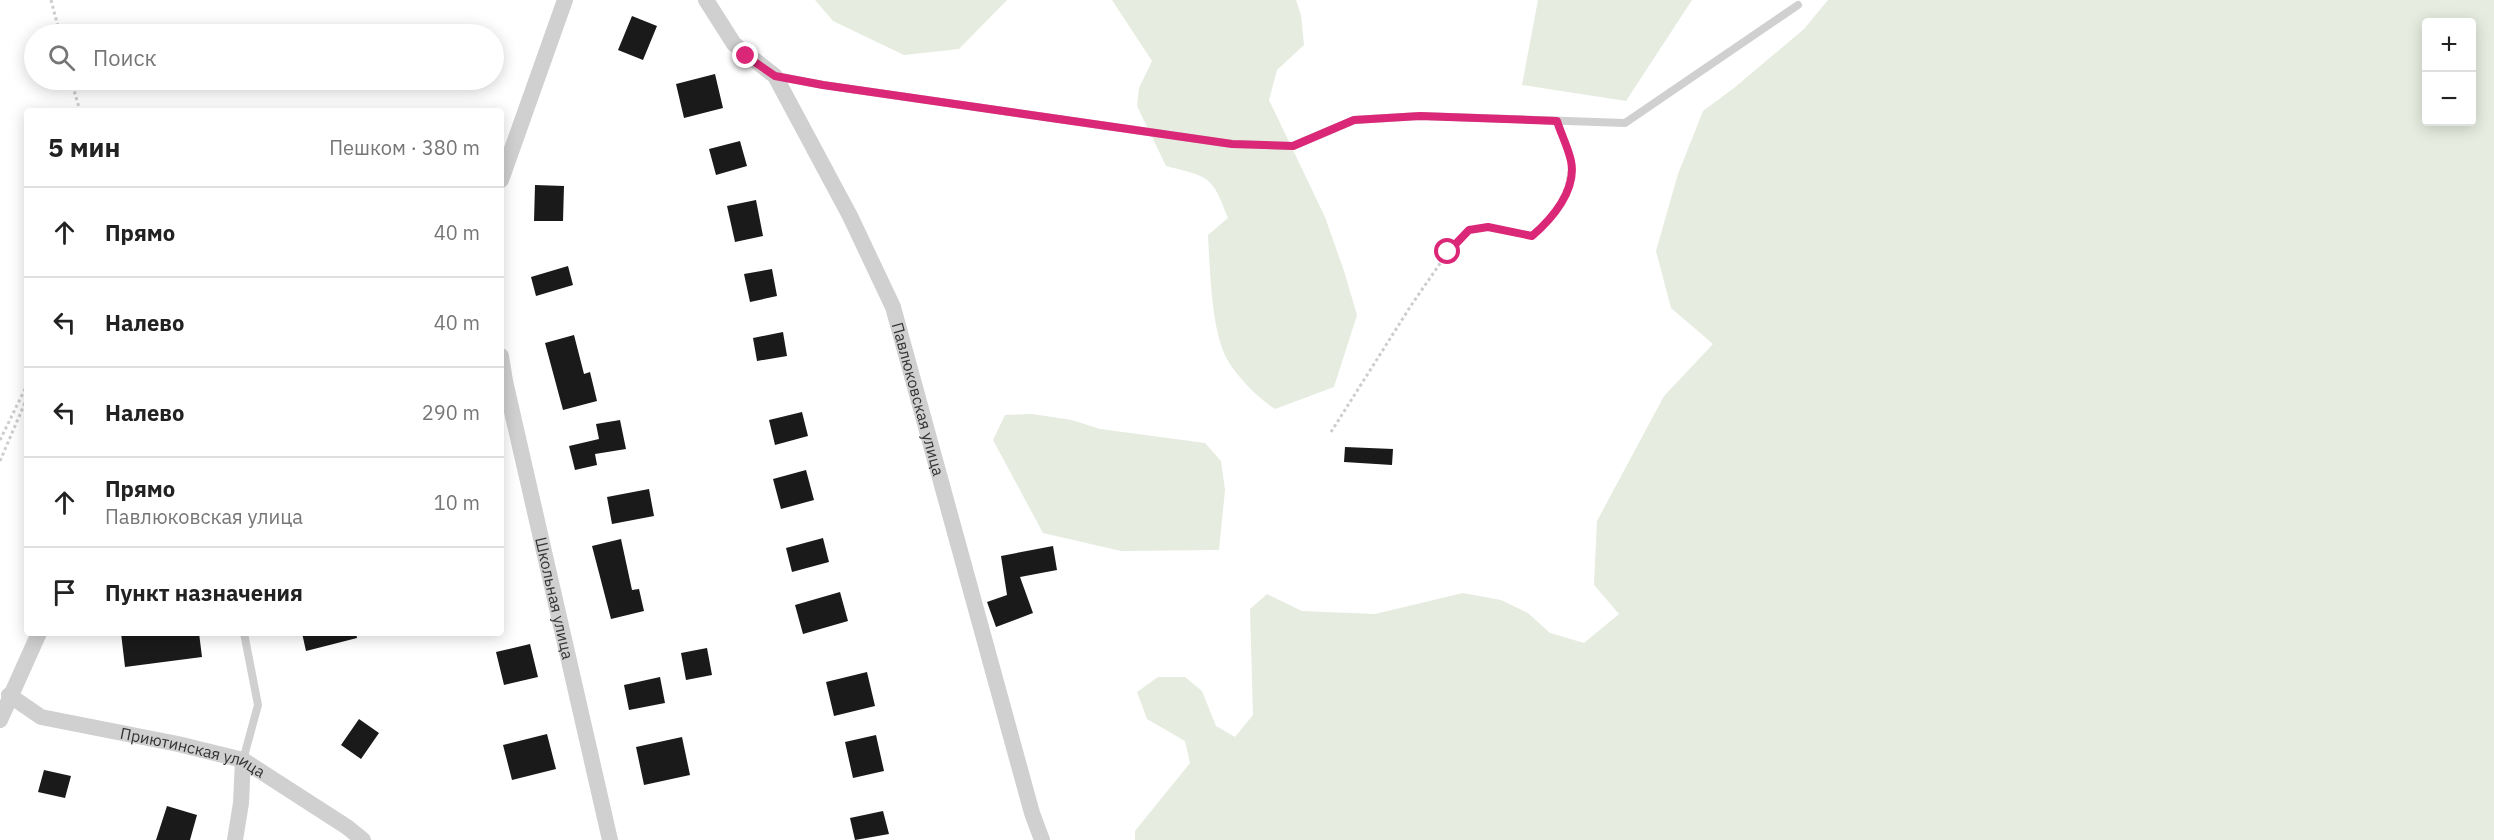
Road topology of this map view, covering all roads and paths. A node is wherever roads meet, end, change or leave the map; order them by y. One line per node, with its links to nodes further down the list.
1 (51, 0): 5 (path)
2 (565, 0): 10 (street)
3 (706, 0): 6 (street, Павлюковская улица)
4 (1798, 5): 9 (lane)
5 (57, 24)
6 (775, 76): 9 (lane); 25 (street, Павлюковская улица)
7 (74, 90): 8 (path)
8 (79, 108)
9 (1557, 121): 14 (path)
10 (504, 172)
11 (504, 381): 24 (street, Школьная улица)
12 (24, 391): 15 (path)
13 (24, 405): 16 (path)
14 (1331, 432)
15 (0, 440)
16 (0, 461)
17 (38, 636): 19 (street)
18 (245, 636): 21 (lane)
19 (9, 695): 20 (street); 21 (street, Приютинская улица)
20 (0, 720)
21 (243, 760): 22 (street); 23 (street, Приютинская улица)
22 (235, 840)
23 (363, 840)
24 (610, 840)
25 (1042, 840)

